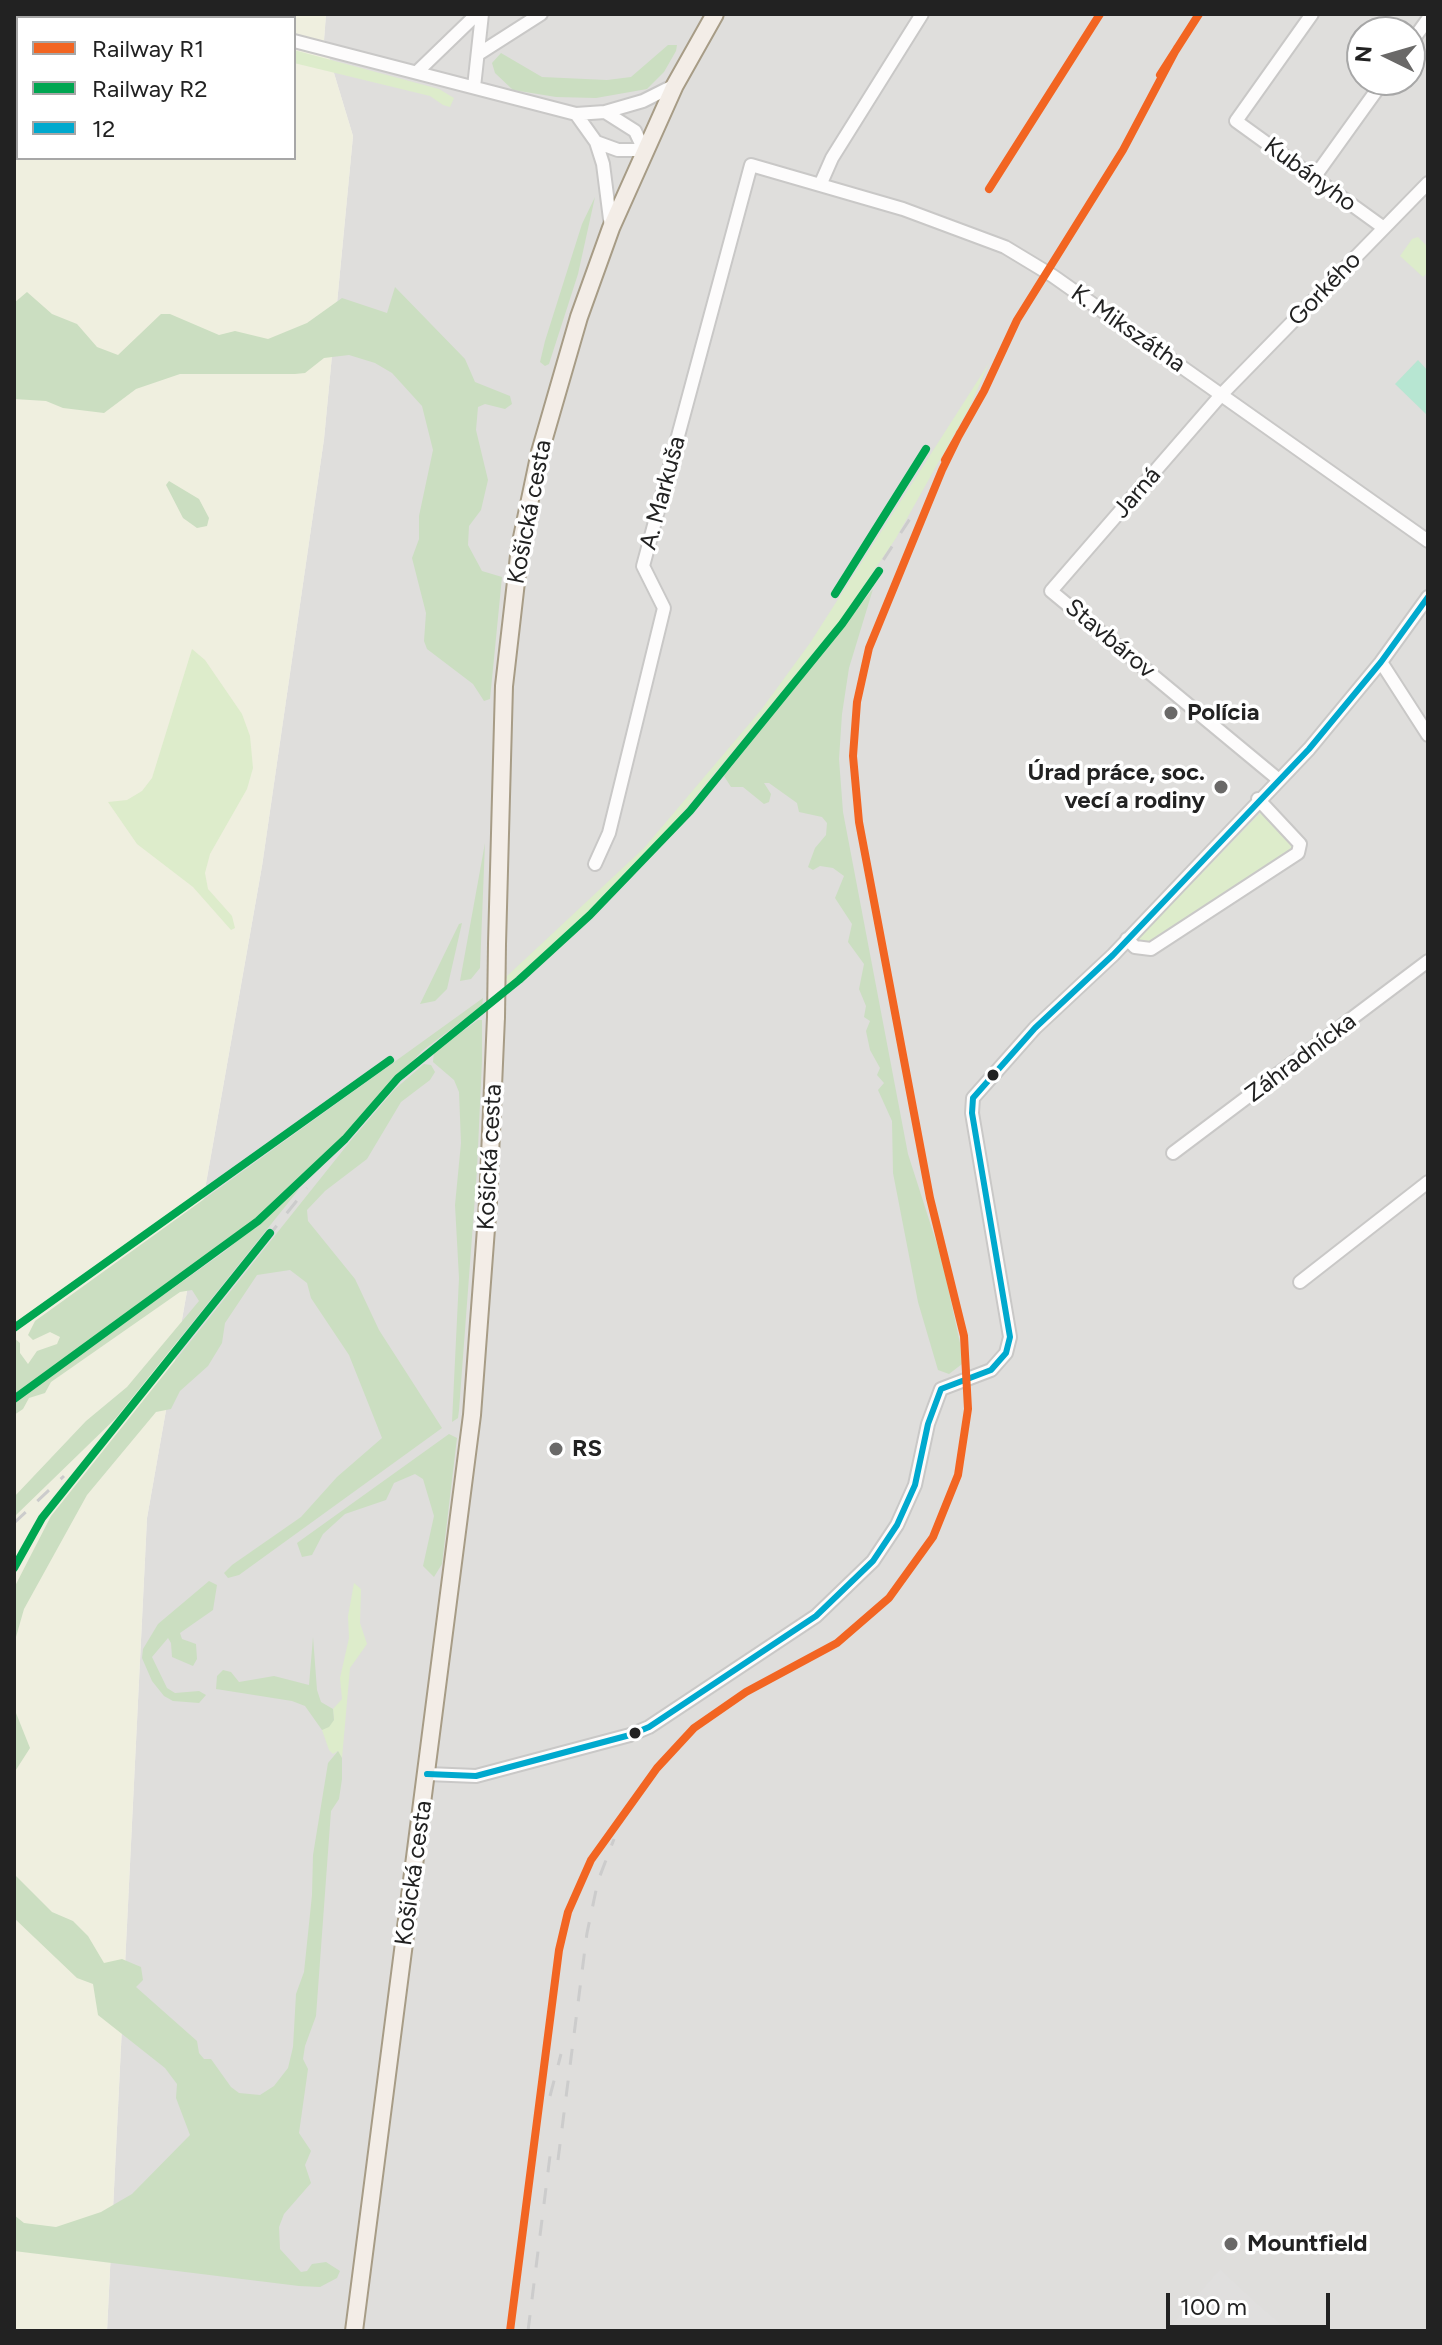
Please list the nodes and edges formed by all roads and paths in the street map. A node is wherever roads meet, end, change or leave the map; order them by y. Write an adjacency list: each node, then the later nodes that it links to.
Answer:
1 (479, 14): 7 (street); 8 (street)
2 (541, 14): 7 (street)
3 (715, 14): 9 (main road, Košická cesta)
4 (922, 14): 18 (street)
5 (1312, 14): 17 (street, Kubányho)
6 (296, 42): 8 (street)
7 (480, 53): 10 (street)
8 (417, 72): 10 (street)
9 (675, 85): 12 (street); 15 (main road, Košická cesta)
10 (474, 87): 13 (street)
11 (1373, 96): 17 (street)
12 (605, 112): 13 (street); 15 (street)
13 (576, 114): 14 (street)
14 (596, 142): 15 (street); 20 (street)
15 (644, 150): 20 (main road, Košická cesta)
16 (751, 165): 18 (street, K. Mikszátha); 30 (street, A. Markuša)
17 (1313, 179): 21 (street, Kubányho)
18 (821, 183): 22 (street, K. Mikszátha)
19 (1428, 183): 21 (street, Gorkého)
20 (611, 228): 36 (main road, Košická cesta, bridge)
21 (1384, 228): 22 (street, Gorkého)
22 (1221, 395): 23 (street, K. Mikszátha); 24 (street, Jarná)
23 (1428, 541)
24 (1051, 591): 28 (street, Stavbárov)
25 (1428, 597): 26 (street)
26 (1381, 662): 27 (street); 28 (street)
27 (1428, 735)
28 (1279, 780): 29 (street)
29 (1258, 799): 31 (street); 31 (street)
30 (595, 864)
31 (1127, 939): 36 (street)
32 (1428, 961): 33 (street, Záhradnícka)
33 (1173, 1153)
34 (1428, 1182): 35 (street)
35 (1300, 1282)
36 (427, 1774): 37 (main road, Košická cesta)
37 (354, 2331)

